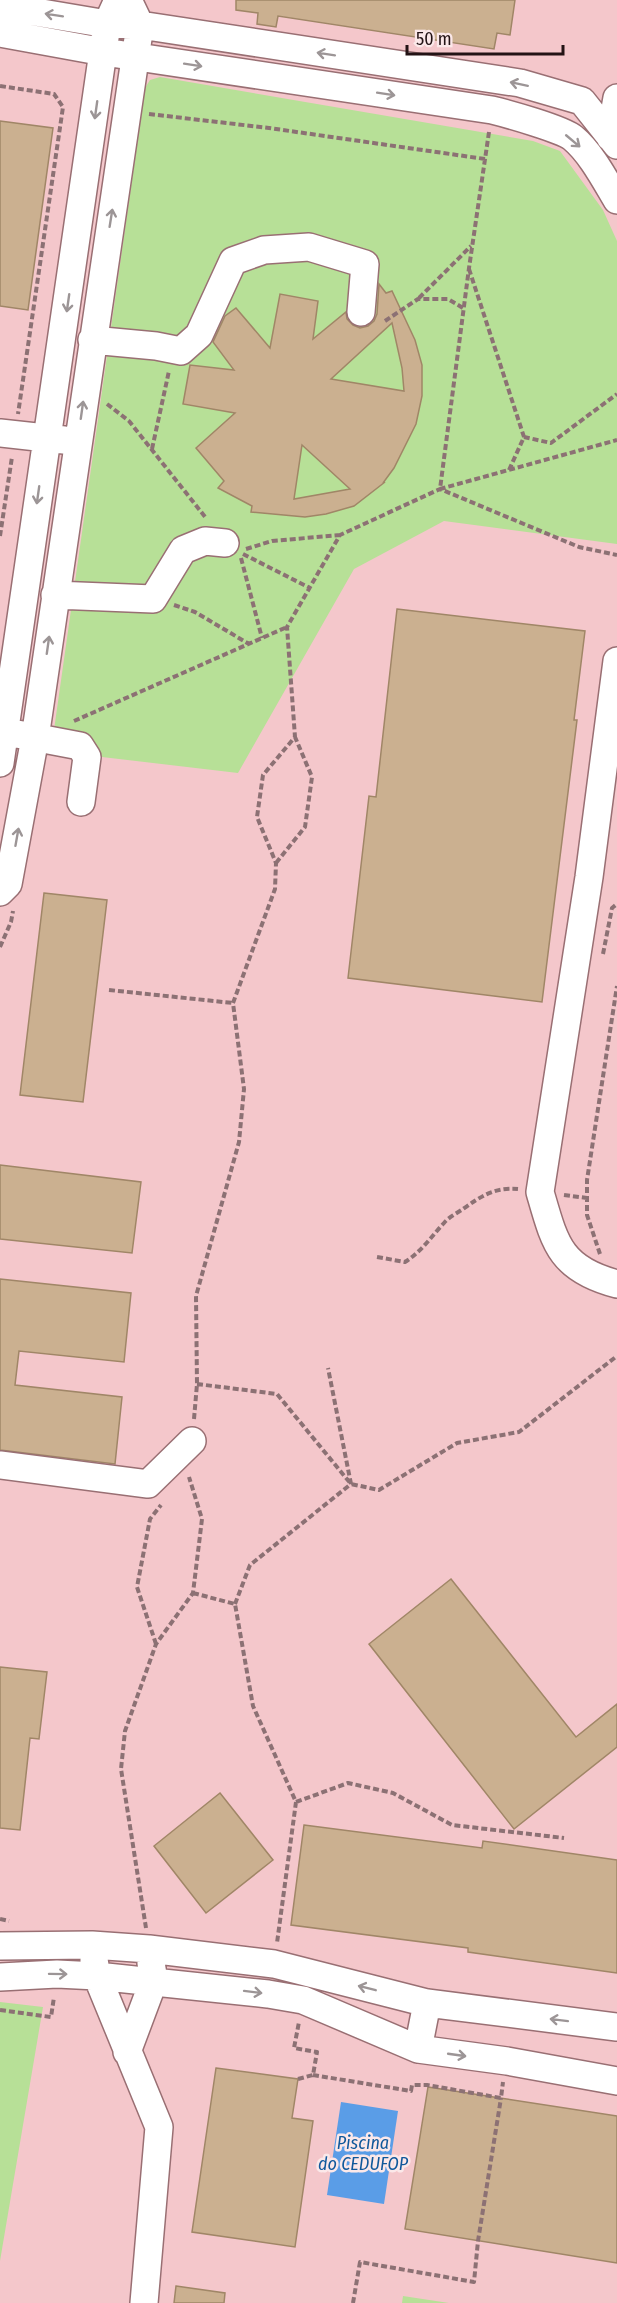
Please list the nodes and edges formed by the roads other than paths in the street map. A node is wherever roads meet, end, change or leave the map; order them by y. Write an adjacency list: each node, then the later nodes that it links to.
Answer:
1 (128, 0): 4 (lane)
2 (0, 6): 3 (lane, one-way to 2)
3 (113, 12): 4 (lane); 6 (lane)
4 (140, 25): 7 (lane); 9 (lane, one-way to 4)
5 (0, 33): 6 (lane)
6 (104, 52): 7 (lane); 12 (lane, one-way to 12)
7 (135, 56): 10 (lane, one-way to 10); 13 (lane, one-way to 7)
8 (617, 98): 9 (lane)
9 (614, 141)
10 (617, 200)
11 (373, 316): 13 (lane)
12 (62, 344): 13 (lane); 15 (lane)
13 (92, 345): 16 (lane, one-way to 13)
14 (0, 433): 15 (lane)
15 (47, 438): 16 (lane); 20 (lane, one-way to 20)
16 (77, 442): 18 (lane)
17 (232, 547): 18 (lane)
18 (55, 595): 21 (lane, one-way to 18)
19 (617, 661): 25 (lane)
20 (4, 731): 21 (lane); 22 (lane)
21 (35, 738): 23 (lane); 24 (lane, one-way to 21)
22 (0, 763)
23 (81, 802)
24 (6, 901)
25 (617, 1284)
26 (192, 1441): 27 (lane)
27 (0, 1465)
28 (92, 1945): 29 (lane); 30 (lane); 31 (lane)
29 (0, 1946)
30 (149, 1949): 33 (lane); 34 (lane, one-way to 30)
31 (97, 1976): 32 (lane, one-way to 31); 33 (lane); 37 (lane)
32 (0, 1977)
33 (154, 1980): 36 (lane, one-way to 36); 37 (lane)
34 (428, 2003): 35 (lane, one-way to 34); 36 (lane)
35 (617, 2027)
36 (418, 2049): 38 (lane, one-way to 38)
37 (127, 2052): 39 (lane)
38 (617, 2081)
39 (144, 2303)

